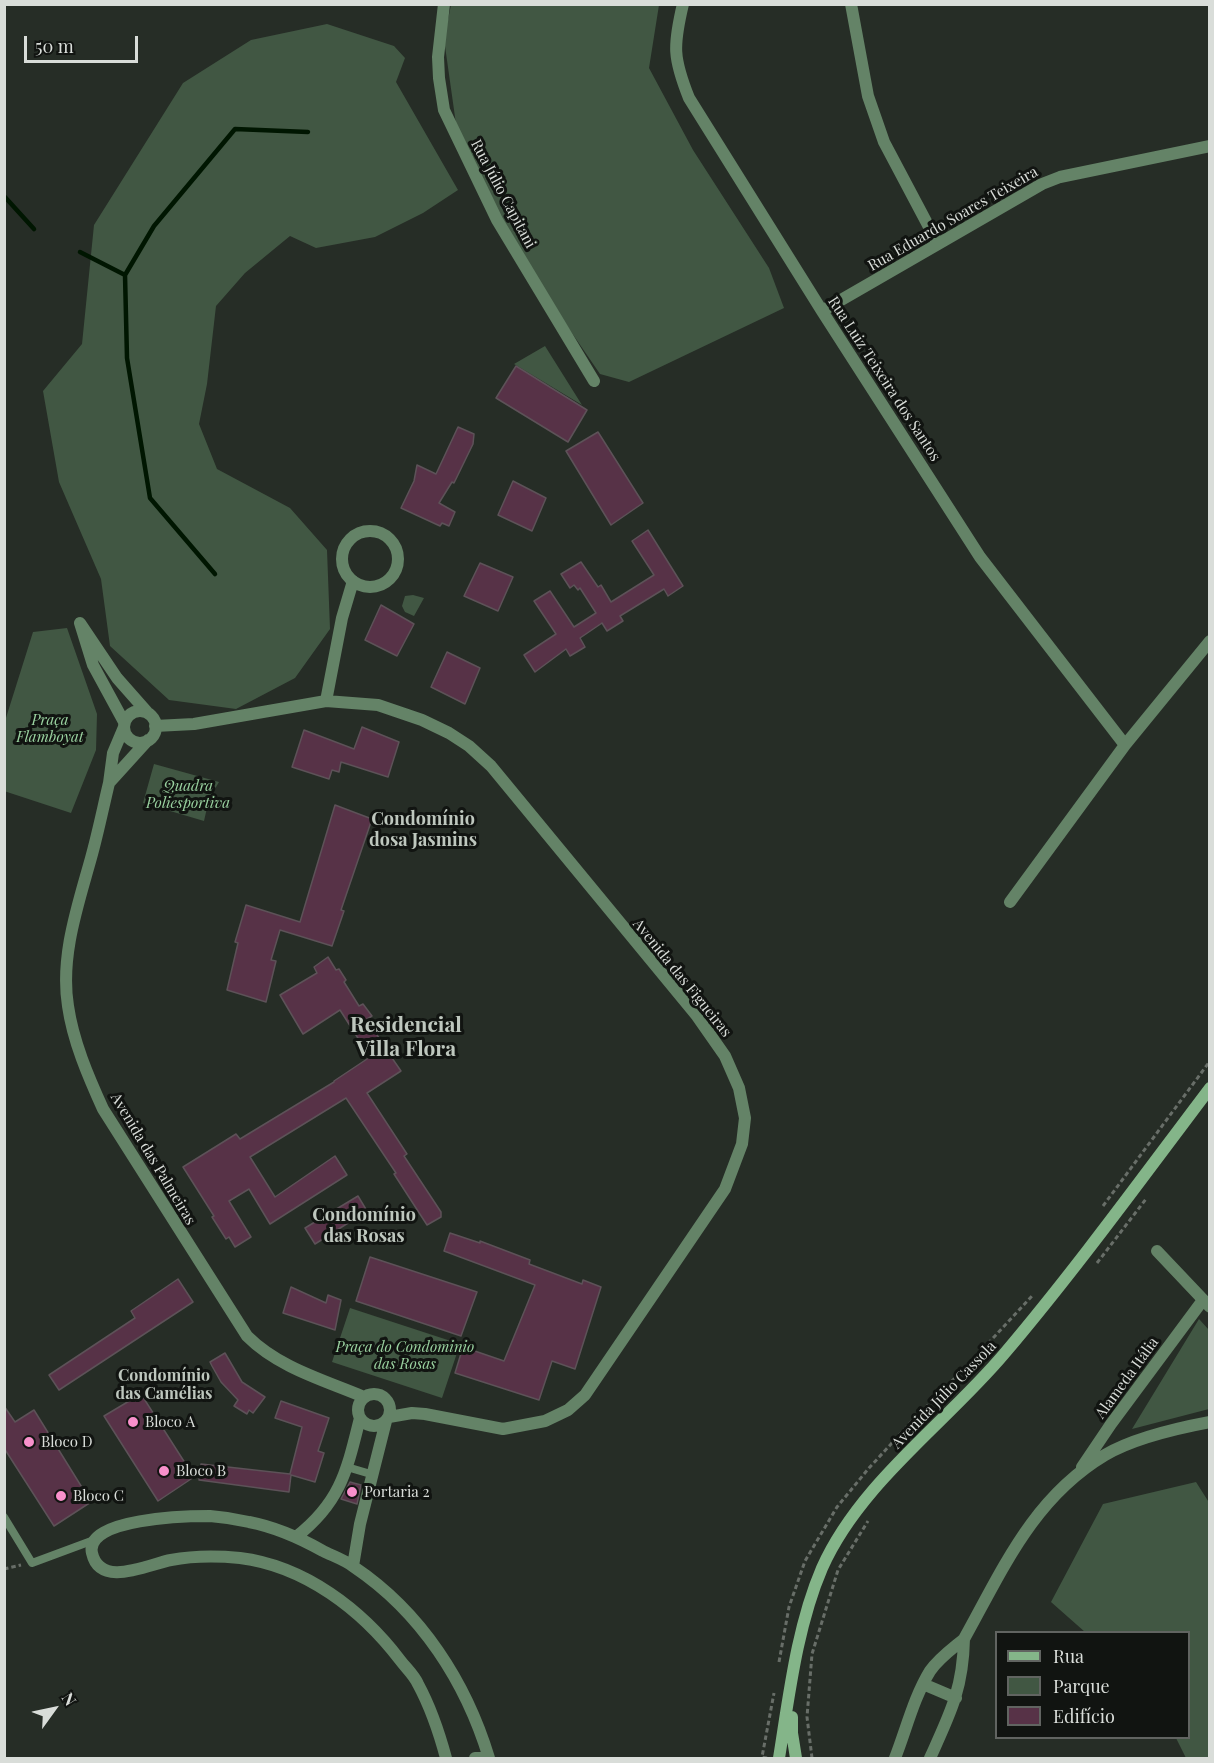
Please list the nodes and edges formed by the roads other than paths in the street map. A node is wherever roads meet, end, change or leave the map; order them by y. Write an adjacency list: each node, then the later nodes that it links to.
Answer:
1 (444, 4): 7 (street, Rua Júlio Capitani)
2 (683, 4): 6 (street, Rua Luiz Teixeira dos Santos)
3 (851, 4): 5 (street)
4 (1209, 146): 5 (street, Rua Eduardo Soares Teixeira)
5 (938, 244): 6 (street, Rua Eduardo Soares Teixeira)
6 (822, 311): 15 (street, Rua Luiz Teixeira dos Santos)
7 (594, 381)
8 (352, 581): 8 (street); 10 (street)
9 (1209, 642): 15 (street)
10 (326, 700): 13 (street, Avenida das Figueiras); 23 (street, Avenida das Figueiras)
11 (147, 712): 12 (street); 12 (street); 13 (street)
12 (124, 724): 14 (street); 16 (street, Avenida das Palmeiras)
13 (156, 726): 14 (street)
14 (148, 740): 16 (street, Avenida das Palmeiras)
15 (1125, 745): 17 (street)
16 (109, 783): 21 (street, Avenida das Palmeiras)
17 (1010, 902)
18 (1209, 1088): 33 (main road, Avenida Júlio Cassola)
19 (1157, 1251): 20 (street)
20 (1206, 1304): 26 (street, Alameda Itália)
21 (364, 1397): 22 (street); 23 (street)
22 (360, 1418): 23 (street); 25 (street)
23 (388, 1419): 27 (street)
24 (1209, 1422): 26 (street, Alameda Itália)
25 (347, 1467): 27 (lane); 29 (street)
26 (1077, 1474): 32 (street, Alameda Itália)
27 (374, 1475): 31 (street)
28 (4, 1517): 30 (lane)
29 (296, 1537): 30 (street); 31 (street)
30 (94, 1540): 36 (street)
31 (353, 1566): 38 (street)
32 (964, 1639): 34 (street, Alameda Itália); 35 (street, Alameda Itália)
33 (793, 1677): 39 (main road, Avenida Júlio Cassola); 40 (main road)
34 (923, 1684): 35 (street); 41 (street, Alameda Itália)
35 (956, 1698): 42 (street, Alameda Itália)
36 (446, 1758)
37 (476, 1758): 38 (street)
38 (489, 1758)
39 (779, 1758)
40 (796, 1758)
41 (895, 1758)
42 (930, 1758)

